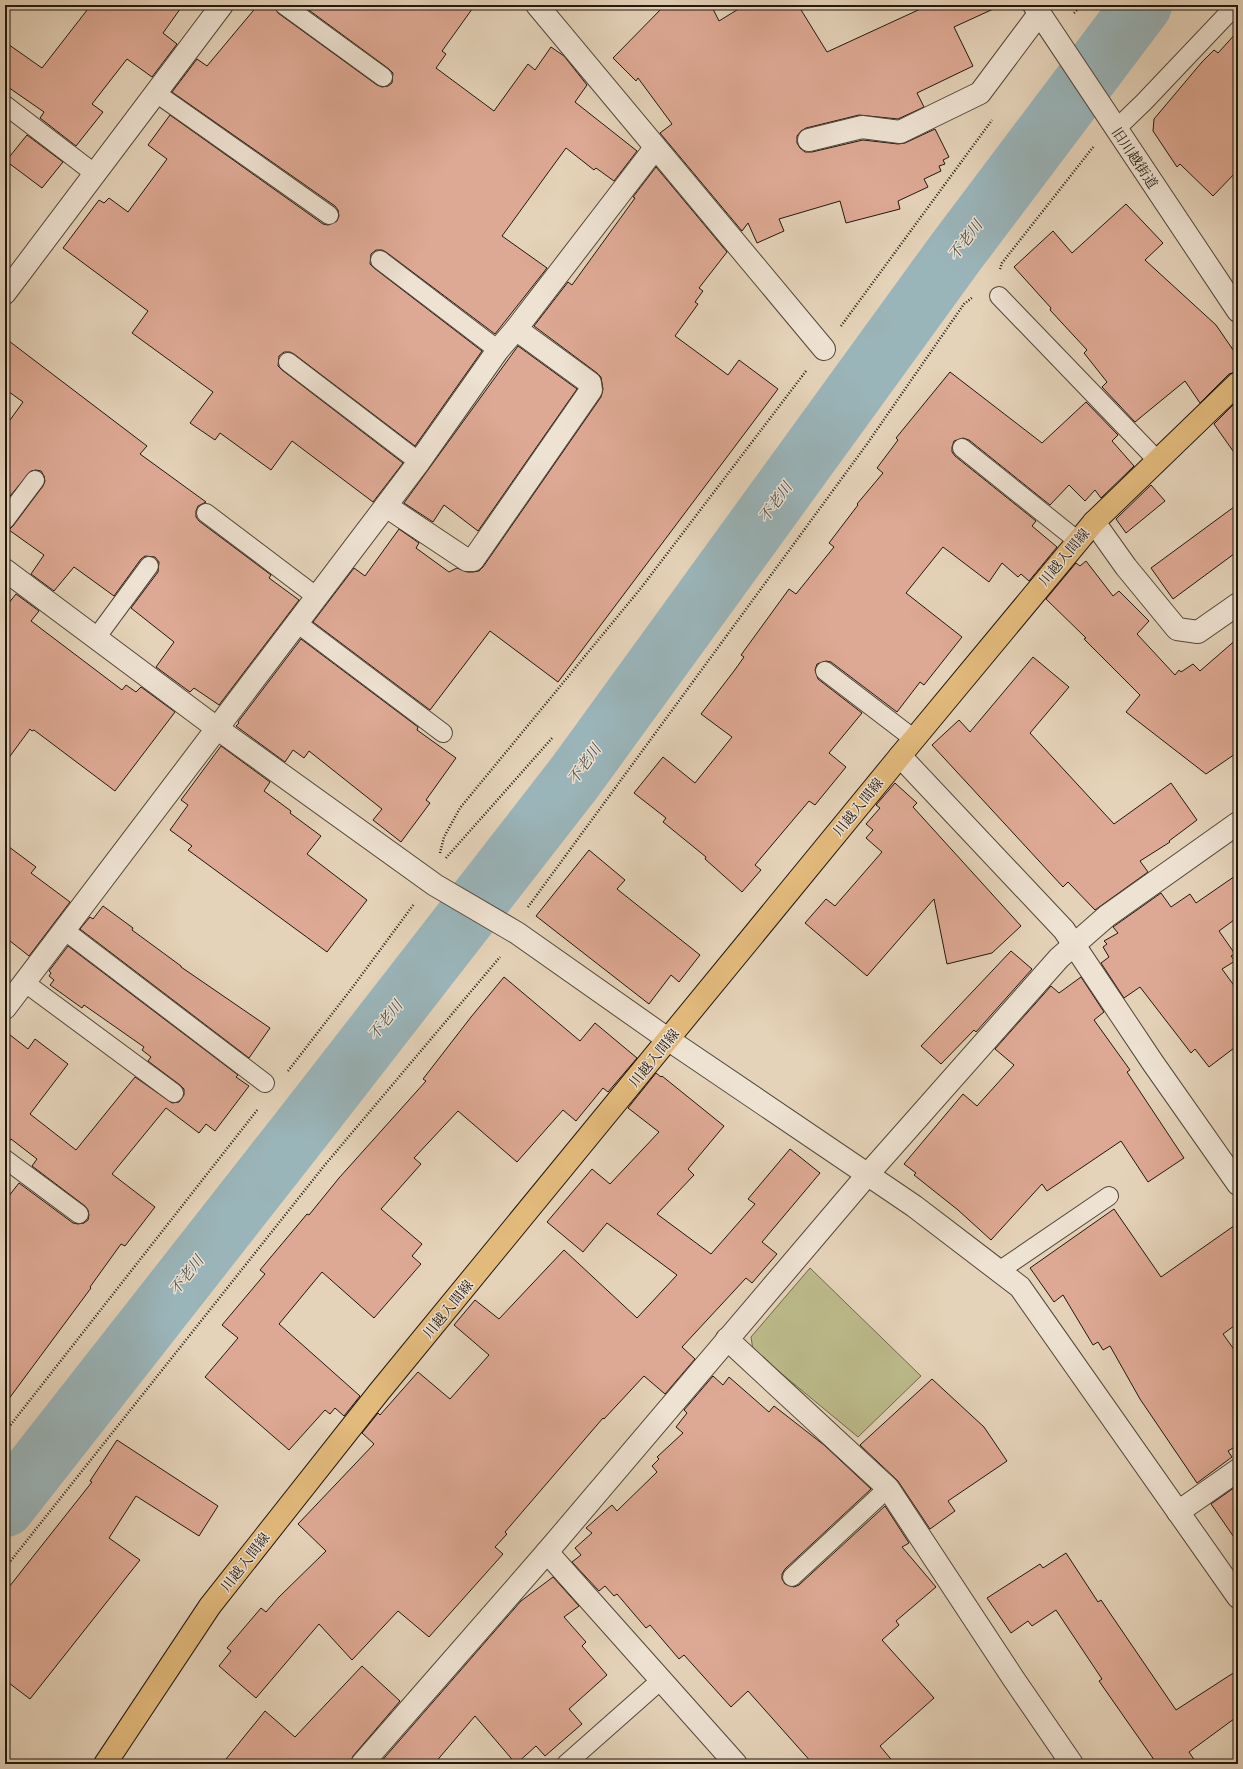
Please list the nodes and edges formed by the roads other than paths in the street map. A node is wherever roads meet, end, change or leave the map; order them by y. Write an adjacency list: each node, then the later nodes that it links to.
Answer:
1 (284, 5): 6 (lane)
2 (537, 5): 11 (street)
3 (1236, 5): 9 (lane)
4 (220, 6): 7 (street)
5 (1037, 9): 9 (street, 旧川越街道); 10 (street)
6 (383, 77)
7 (156, 93): 12 (street); 13 (lane)
8 (5, 105): 12 (lane)
9 (1113, 124): 17 (street, 旧川越街道)
10 (809, 140)
11 (655, 148): 18 (street); 19 (street)
12 (94, 173): 16 (street)
13 (329, 215)
14 (380, 260): 20 (lane)
15 (998, 290): 24 (lane)
16 (5, 293)
17 (1238, 311)
18 (516, 329): 20 (street); 27 (street)
19 (824, 349)
20 (498, 350): 25 (street)
21 (288, 362): 25 (lane)
22 (1238, 383): 24 (main road, 川越入間線)
23 (962, 448): 31 (lane)
24 (1157, 460): 30 (main road, 川越入間線)
25 (419, 462): 27 (street)
26 (35, 480): 29 (lane)
27 (386, 506): 34 (street)
28 (206, 513): 34 (lane)
29 (5, 520)
30 (1094, 522): 31 (main road, 川越入間線); 35 (street)
31 (1078, 541): 41 (main road, 川越入間線)
32 (149, 566): 37 (lane)
33 (5, 570): 37 (street)
34 (317, 597): 36 (street)
35 (1238, 604)
36 (298, 623): 39 (street); 40 (lane)
37 (96, 638): 39 (street)
38 (825, 671): 41 (lane)
39 (218, 729): 44 (street); 48 (street)
40 (443, 733)
41 (914, 739): 42 (main road, 川越入間線)
42 (900, 756): 45 (street); 48 (main road, 川越入間線)
43 (1238, 823): 45 (street)
44 (64, 930): 46 (street); 49 (lane)
45 (1074, 943): 52 (street); 53 (street)
46 (24, 982): 47 (street); 50 (lane)
47 (5, 1008)
48 (669, 1040): 52 (street); 65 (main road, 川越入間線)
49 (264, 1083)
50 (174, 1093)
51 (5, 1159): 55 (lane)
52 (868, 1174): 56 (street); 57 (street)
53 (1238, 1184)
54 (1109, 1196): 56 (lane)
55 (79, 1214)
56 (999, 1271): 60 (street)
57 (728, 1339): 59 (street); 61 (street)
58 (1238, 1470): 60 (street)
59 (888, 1488): 62 (lane); 69 (street)
60 (1178, 1512): 63 (street)
61 (547, 1552): 64 (street); 66 (street)
62 (792, 1577)
63 (1238, 1597)
64 (661, 1680): 67 (lane); 68 (street)
65 (105, 1764)
66 (362, 1764)
67 (566, 1764)
68 (735, 1764)
69 (1072, 1764)

